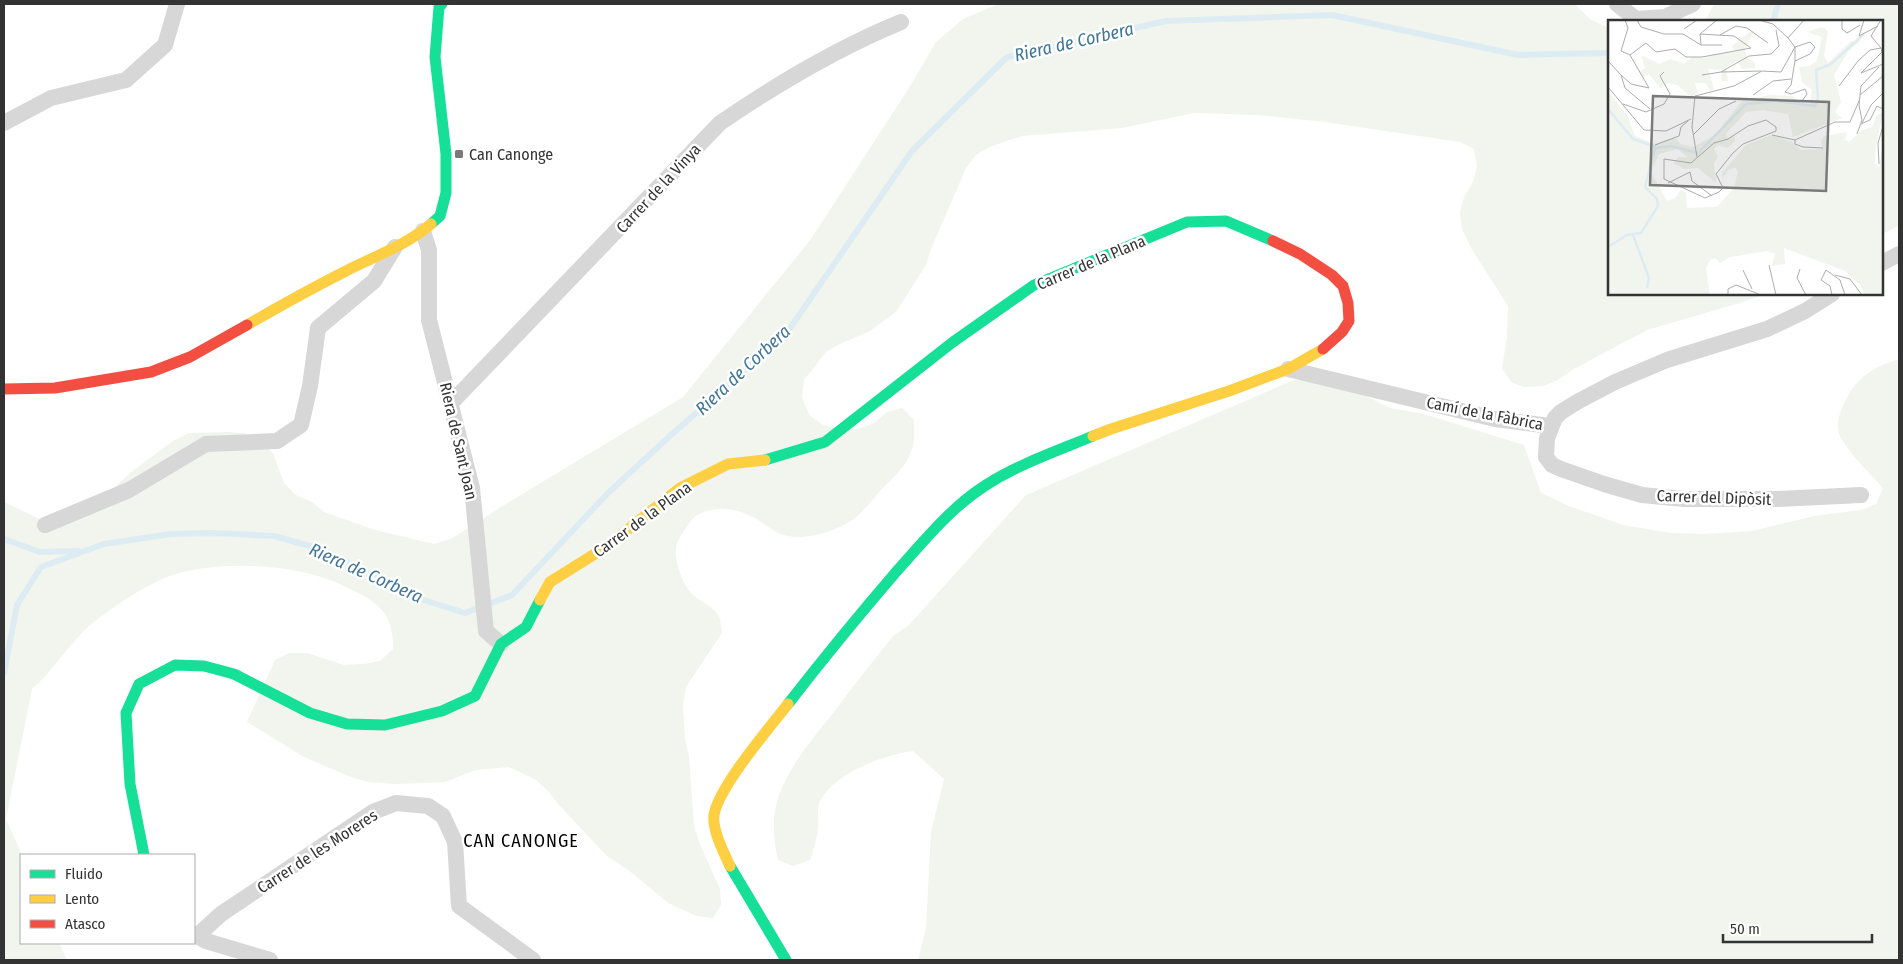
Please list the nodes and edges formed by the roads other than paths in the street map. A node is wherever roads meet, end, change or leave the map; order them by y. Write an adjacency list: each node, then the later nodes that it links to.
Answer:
1 (177, 4): 6 (street)
2 (442, 4): 7 (street)
3 (1617, 4): 4 (street)
4 (1693, 4)
5 (901, 22): 14 (street, Carrer de la Vinya)
6 (4, 123)
7 (423, 231): 8 (street); 14 (street, Riera de Sant Joan)
8 (395, 248): 13 (street); 17 (street)
9 (1899, 254): 10 (street)
10 (1883, 262)
11 (1830, 295): 15 (street, Camí de la Fàbrica)
12 (1288, 369): 15 (street, Camí de la Fàbrica); 18 (street, Carrer de la Plana); 23 (street, Carrer de la Plana)
13 (4, 388)
14 (451, 403): 18 (street, Riera de Sant Joan)
15 (1550, 426): 16 (street, Carrer del Dipòsit)
16 (1862, 495)
17 (45, 525)
18 (502, 644): 19 (street, Carrer de la Plana)
19 (144, 854)
20 (195, 935): 21 (street); 22 (street, Carrer de les Moreres)
21 (270, 960)
22 (533, 960)
23 (786, 960)

